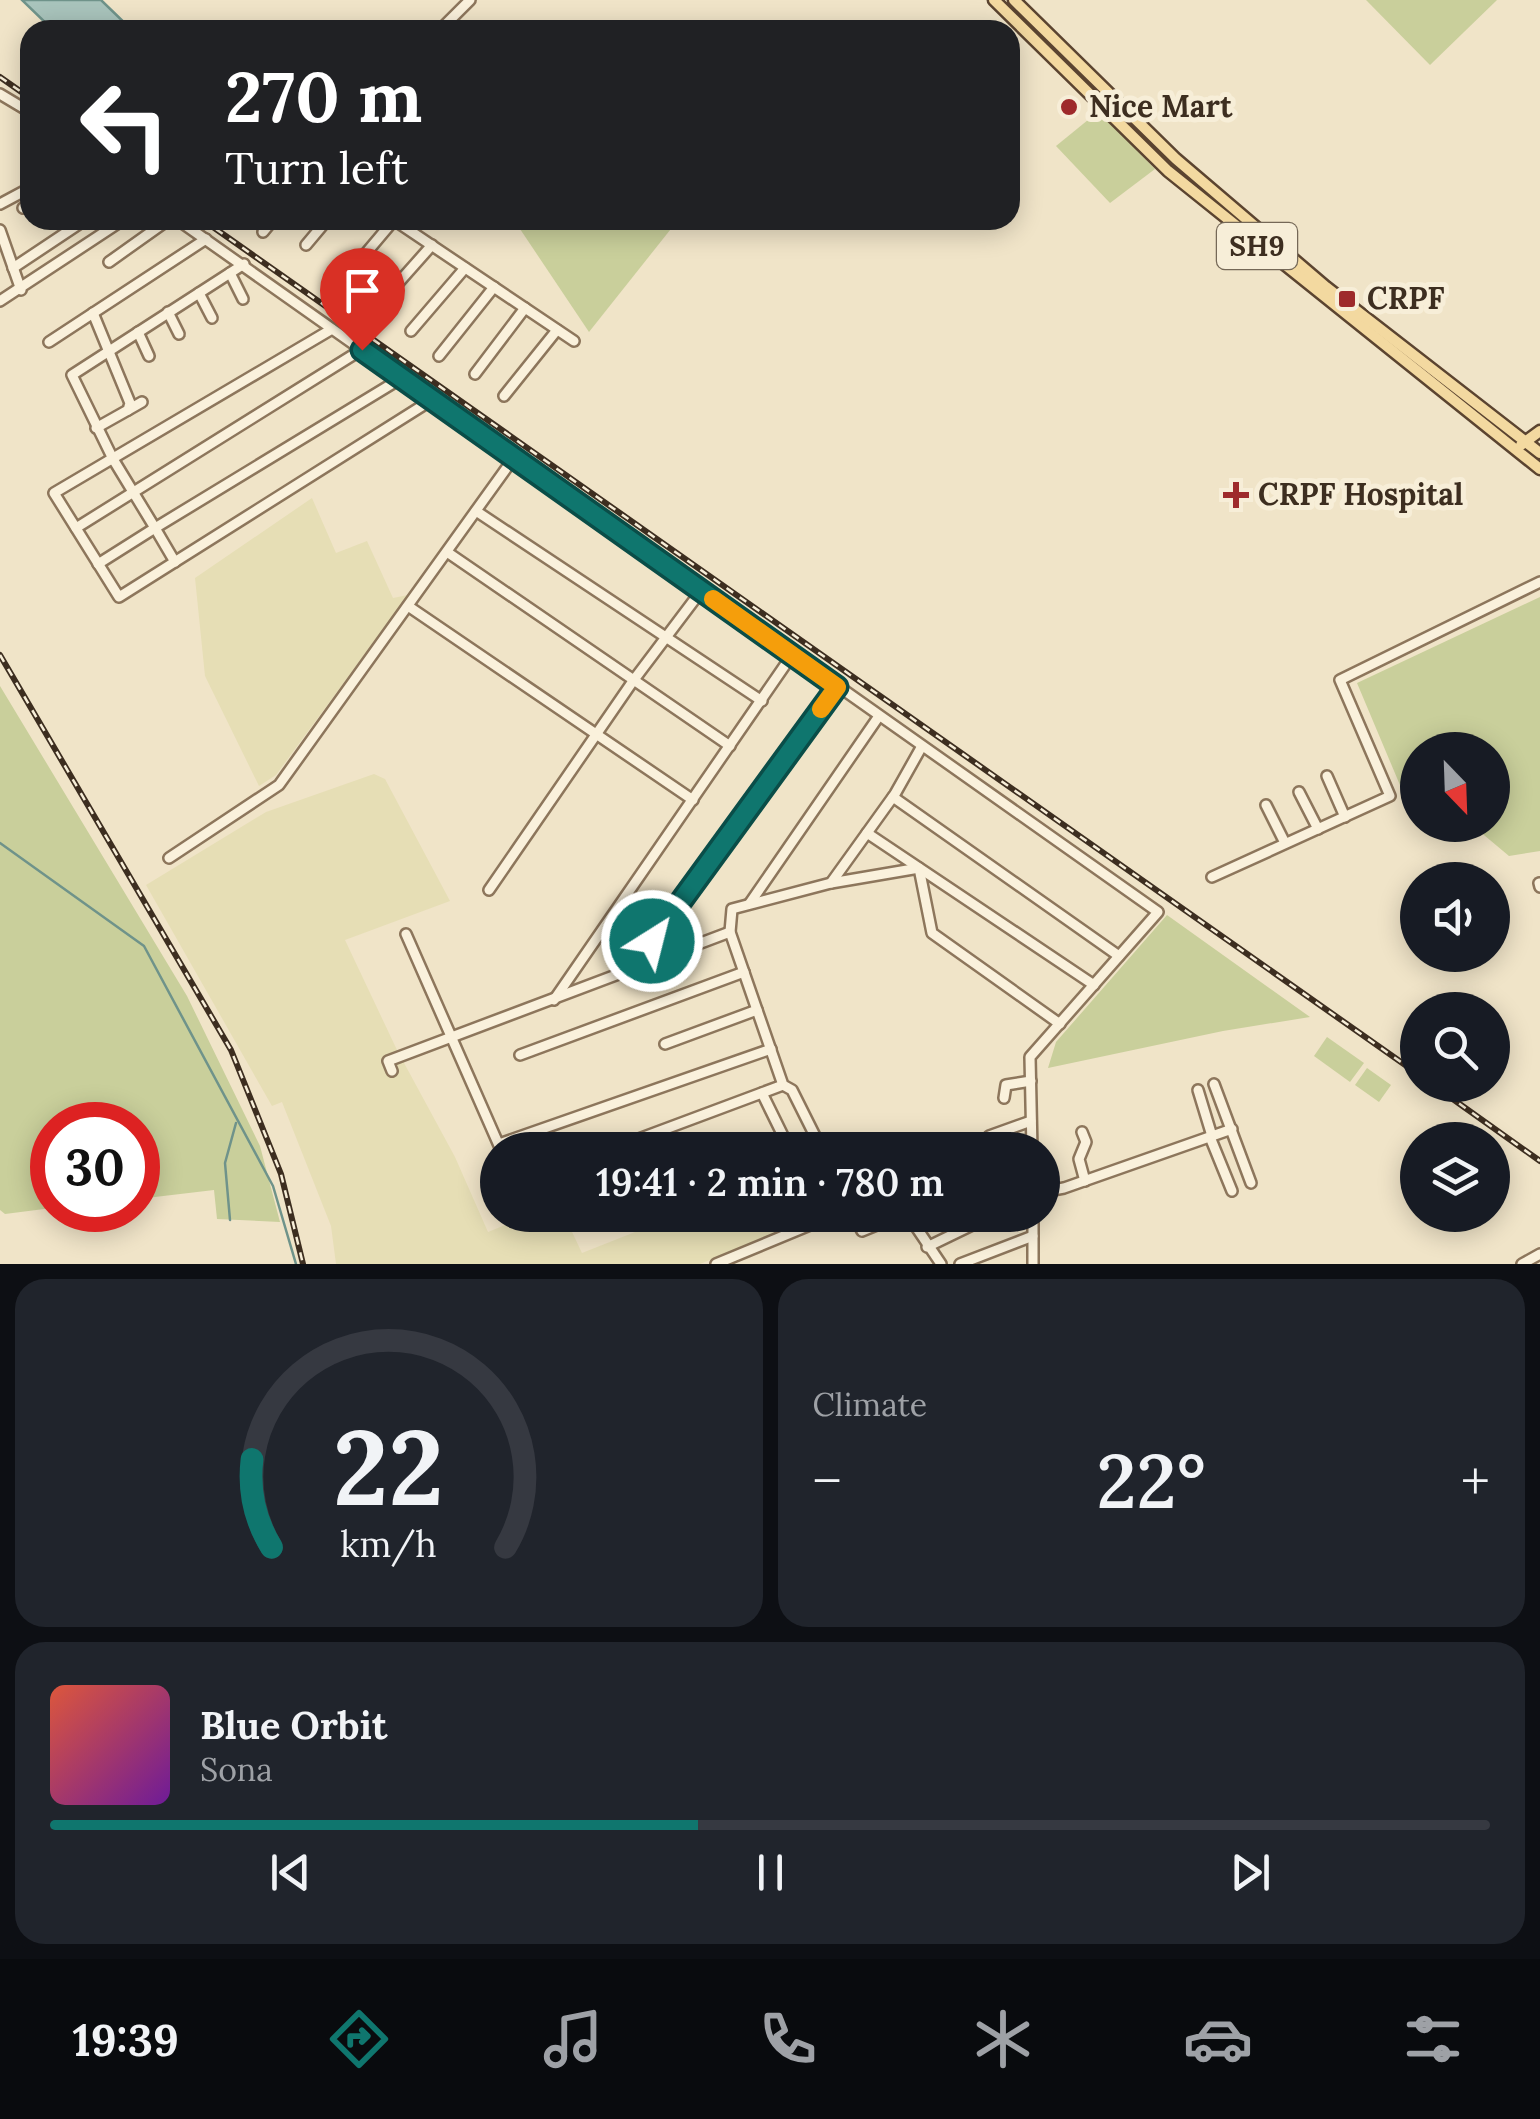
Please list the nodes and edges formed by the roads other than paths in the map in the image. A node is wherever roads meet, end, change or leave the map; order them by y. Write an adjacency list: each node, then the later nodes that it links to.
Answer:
1 (470, 0): 4 (street)
2 (994, 0): 5 (main road, SH9)
3 (1014, 0): 53 (main road, SH9)
4 (450, 20)
5 (1014, 20)
6 (1020, 26): 53 (main road, SH9)
7 (0, 230): 20 (street)
8 (70, 230): 20 (street)
9 (108, 230): 25 (street)
10 (154, 230): 18 (street)
11 (193, 230): 15 (street)
12 (319, 230): 16 (street)
13 (386, 230): 23 (street)
14 (409, 230): 17 (street)
15 (206, 239): 19 (street); 32 (street)
16 (306, 245)
17 (432, 245): 21 (street); 29 (street)
18 (110, 262)
19 (244, 264): 22 (street); 34 (street)
20 (13, 268): 25 (street)
21 (465, 268): 24 (street); 36 (street)
22 (230, 273): 26 (street); 27 (street)
23 (340, 284)
24 (494, 287): 30 (street); 44 (street)
25 (20, 290): 28 (street)
26 (199, 293): 31 (street); 33 (street)
27 (243, 298)
28 (0, 301)
29 (376, 308)
30 (524, 308): 35 (street); 45 (street)
31 (168, 312): 37 (street); 38 (street)
32 (93, 313): 40 (street); 41 (street)
33 (212, 318)
34 (332, 329): 42 (street); 55 (street)
35 (557, 330): 39 (street); 47 (street)
36 (412, 331)
37 (138, 332): 41 (street); 43 (street)
38 (179, 334)
39 (574, 341)
40 (49, 342)
41 (110, 350): 50 (street); 51 (street)
42 (362, 350): 46 (street); 58 (street)
43 (149, 356)
44 (439, 356)
45 (475, 374)
46 (400, 379): 48 (street); 61 (street)
47 (504, 396)
48 (430, 401): 56 (street); 63 (street)
49 (142, 402): 50 (street)
50 (128, 410): 51 (street)
51 (96, 428): 55 (street)
52 (1540, 431): 53 (main road)
53 (1520, 446): 54 (main road, SH9); 57 (main road, SH9)
54 (1540, 453)
55 (113, 459): 58 (street); 60 (street)
56 (513, 459): 59 (street); 66 (street)
57 (1540, 469)
58 (134, 494): 60 (street); 61 (street)
59 (476, 511): 62 (street); 68 (street)
60 (76, 528): 64 (street)
61 (155, 528): 63 (street); 64 (street)
62 (447, 552): 67 (street); 70 (street)
63 (175, 562): 64 (street)
64 (98, 564)
65 (1540, 582): 82 (street)
66 (701, 591): 68 (street); 69 (street)
67 (408, 606): 74 (street); 86 (street)
68 (666, 637): 70 (street); 72 (street)
69 (792, 655): 71 (street); 72 (street)
70 (634, 681): 74 (street); 75 (street)
71 (837, 687): 73 (street); 95 (street)
72 (762, 702): 75 (street)
73 (879, 716): 76 (street); 91 (street)
74 (597, 735): 80 (street); 90 (street)
75 (730, 746): 80 (street)
76 (922, 746): 79 (street); 94 (street)
77 (1327, 776): 82 (street)
78 (1298, 792): 83 (street)
79 (893, 797): 84 (street); 94 (street)
80 (693, 800): 98 (street)
81 (1266, 804): 85 (street)
82 (1345, 817): 83 (street)
83 (1318, 829): 85 (street)
84 (867, 833): 87 (street); 89 (street)
85 (1285, 844): 88 (street)
86 (169, 858)
87 (919, 868): 89 (street); 97 (street); 100 (street)
88 (1212, 876)
89 (831, 883): 91 (street)
90 (490, 890)
91 (750, 903): 92 (street)
92 (730, 932): 95 (street); 96 (street)
93 (406, 934): 101 (street)
94 (1119, 956): 97 (street)
95 (631, 970): 98 (street)
96 (744, 972): 99 (street); 104 (street)
97 (1094, 985): 100 (street)
98 (554, 1000): 101 (street)
99 (757, 1010): 102 (street); 103 (street)
100 (1060, 1024): 106 (street)
101 (452, 1039): 105 (street); 114 (street)
102 (665, 1044)
103 (771, 1049): 108 (street); 115 (street)
104 (520, 1055)
105 (392, 1070)
106 (1031, 1081): 111 (street); 112 (street)
107 (1214, 1084): 113 (street)
108 (783, 1085): 110 (street); 118 (street)
109 (1198, 1090): 122 (street)
110 (762, 1093): 116 (street); 117 (street)
111 (1004, 1098)
112 (1031, 1122): 119 (street); 120 (street)
113 (1231, 1129): 122 (street); 124 (street)
114 (493, 1132)
115 (541, 1132)
116 (660, 1132)
117 (781, 1132)
118 (813, 1132)
119 (1001, 1132)
120 (1031, 1132)
121 (1082, 1132): 123 (street)
122 (1211, 1136): 123 (street); 126 (street)
123 (1085, 1181): 125 (street)
124 (1252, 1183)
125 (1060, 1187)
126 (1232, 1192)
127 (793, 1232): 135 (street)
128 (917, 1232): 132 (street)
129 (958, 1232): 132 (street)
130 (1033, 1232): 131 (street)
131 (1033, 1236): 136 (street); 137 (street)
132 (927, 1247): 134 (street)
133 (1540, 1254): 138 (street)
134 (936, 1263)
135 (716, 1264)
136 (960, 1264)
137 (1033, 1264)
138 (1522, 1264)

